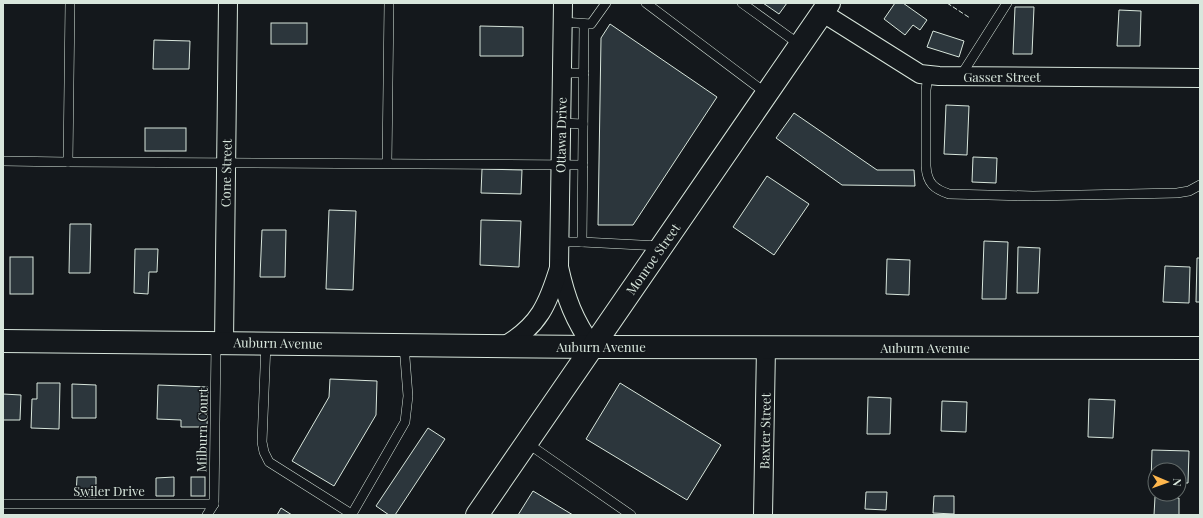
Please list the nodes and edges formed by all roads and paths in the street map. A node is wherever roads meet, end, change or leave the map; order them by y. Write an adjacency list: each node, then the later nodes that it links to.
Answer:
1 (70, 3): 22 (lane)
2 (228, 3): 23 (street, Cone Street)
3 (389, 3): 24 (lane)
4 (563, 3): 10 (street, Ottawa Drive)
5 (606, 3): 11 (lane)
6 (646, 3): 18 (lane)
7 (742, 3): 12 (lane)
8 (1007, 3): 16 (lane)
9 (826, 8): 12 (street, Monroe Street); 15 (street, Gasser Street)
10 (563, 22): 11 (lane); 13 (street, Ottawa Drive)
11 (584, 24): 14 (lane)
12 (800, 45): 18 (street, Monroe Street)
13 (562, 73): 14 (lane); 19 (street, Ottawa Drive)
14 (584, 73): 20 (lane)
15 (928, 75): 16 (street, Gasser Street); 27 (lane)
16 (960, 76): 17 (street, Gasser Street)
17 (1200, 78)
18 (767, 94): 30 (street, Monroe Street)
19 (562, 123): 20 (lane); 25 (street, Ottawa Drive)
20 (583, 124): 26 (lane)
21 (3, 161): 22 (lane)
22 (68, 162): 23 (lane)
23 (226, 163): 24 (lane); 33 (street, Cone Street)
24 (387, 163): 25 (lane)
25 (561, 164): 26 (lane); 28 (street, Ottawa Drive)
26 (583, 165): 29 (lane)
27 (1200, 184)
28 (560, 242): 29 (lane); 31 (street, Ottawa Drive)
29 (582, 242): 30 (lane)
30 (662, 246): 37 (street, Monroe Street)
31 (560, 267): 36 (street, Ottawa Drive); 37 (street, Ottawa Drive)
32 (3, 341): 33 (street, Auburn Avenue)
33 (220, 343): 34 (street, Auburn Avenue); 42 (lane, Milburn Court)
34 (266, 343): 35 (street, Auburn Avenue); 44 (lane)
35 (404, 345): 36 (street, Auburn Avenue); 44 (lane)
36 (504, 346): 37 (street, Auburn Avenue)
37 (593, 347): 38 (street, Auburn Avenue); 40 (street, Monroe Street)
38 (766, 347): 39 (street, Auburn Avenue); 47 (street, Baxter Street)
39 (1200, 348)
40 (527, 443): 45 (street, Monroe Street); 46 (lane)
41 (3, 504): 42 (lane, Swiler Drive)
42 (214, 504): 43 (lane)
43 (207, 515)
44 (353, 515)
45 (477, 515)
46 (631, 515)
47 (763, 515)

